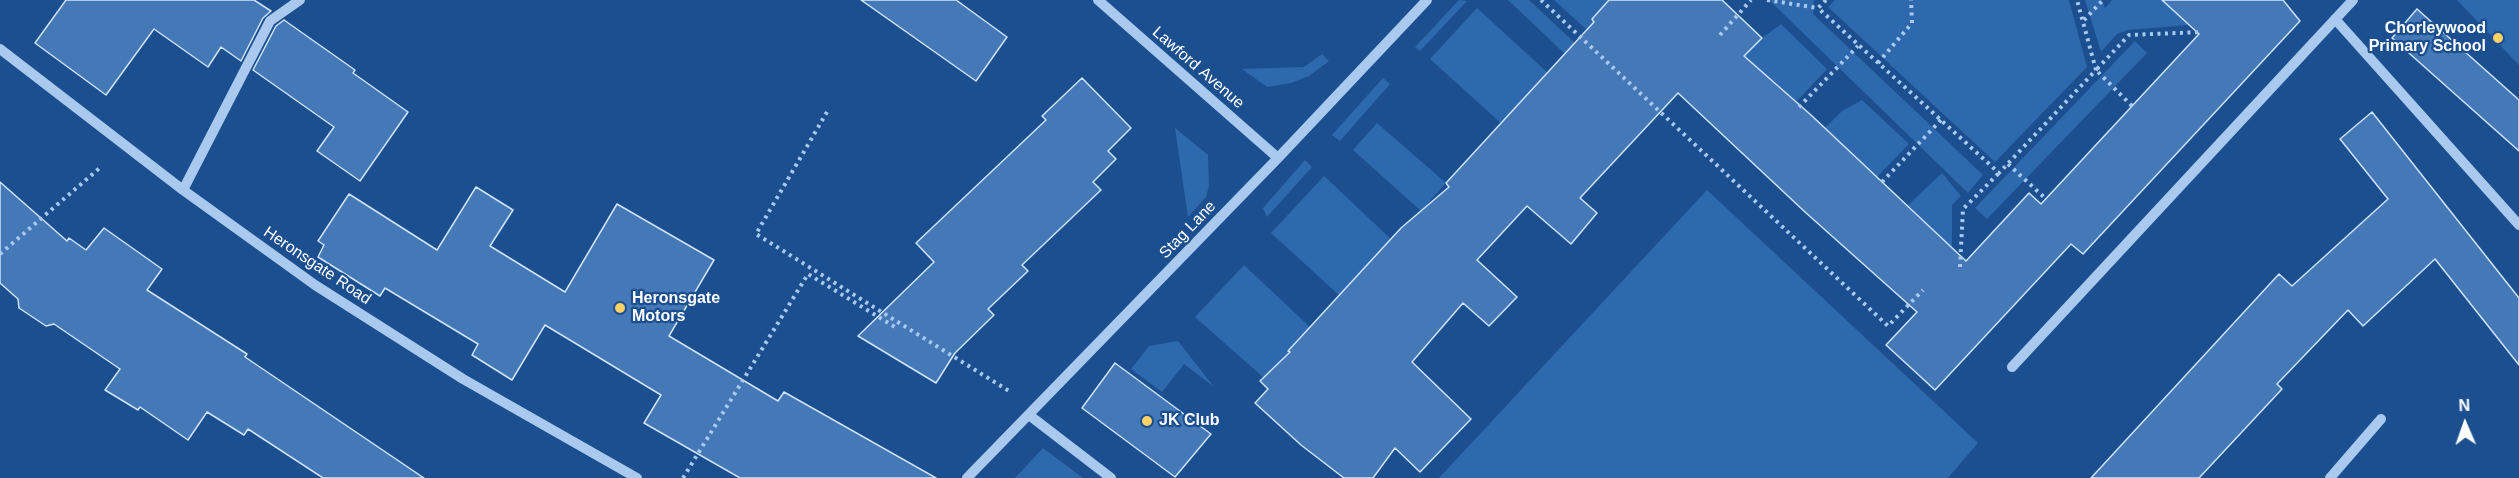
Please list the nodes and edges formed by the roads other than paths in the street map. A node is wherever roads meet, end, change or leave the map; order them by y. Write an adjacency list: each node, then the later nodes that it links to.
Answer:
1 (300, 0): 8 (street)
2 (1098, 0): 7 (street, Lawford Avenue)
3 (1427, 0): 7 (street, Stag Lane)
4 (2353, 0): 5 (street)
5 (2335, 19): 9 (street); 10 (street)
6 (0, 50): 8 (street, Heronsgate Road)
7 (1278, 158): 11 (street, Stag Lane)
8 (183, 190): 13 (street, Heronsgate Road)
9 (2519, 225)
10 (2012, 367)
11 (1032, 411): 14 (street, Stag Lane); 15 (street)
12 (2381, 419): 16 (street)
13 (637, 478)
14 (967, 478)
15 (1111, 478)
16 (2330, 478)

